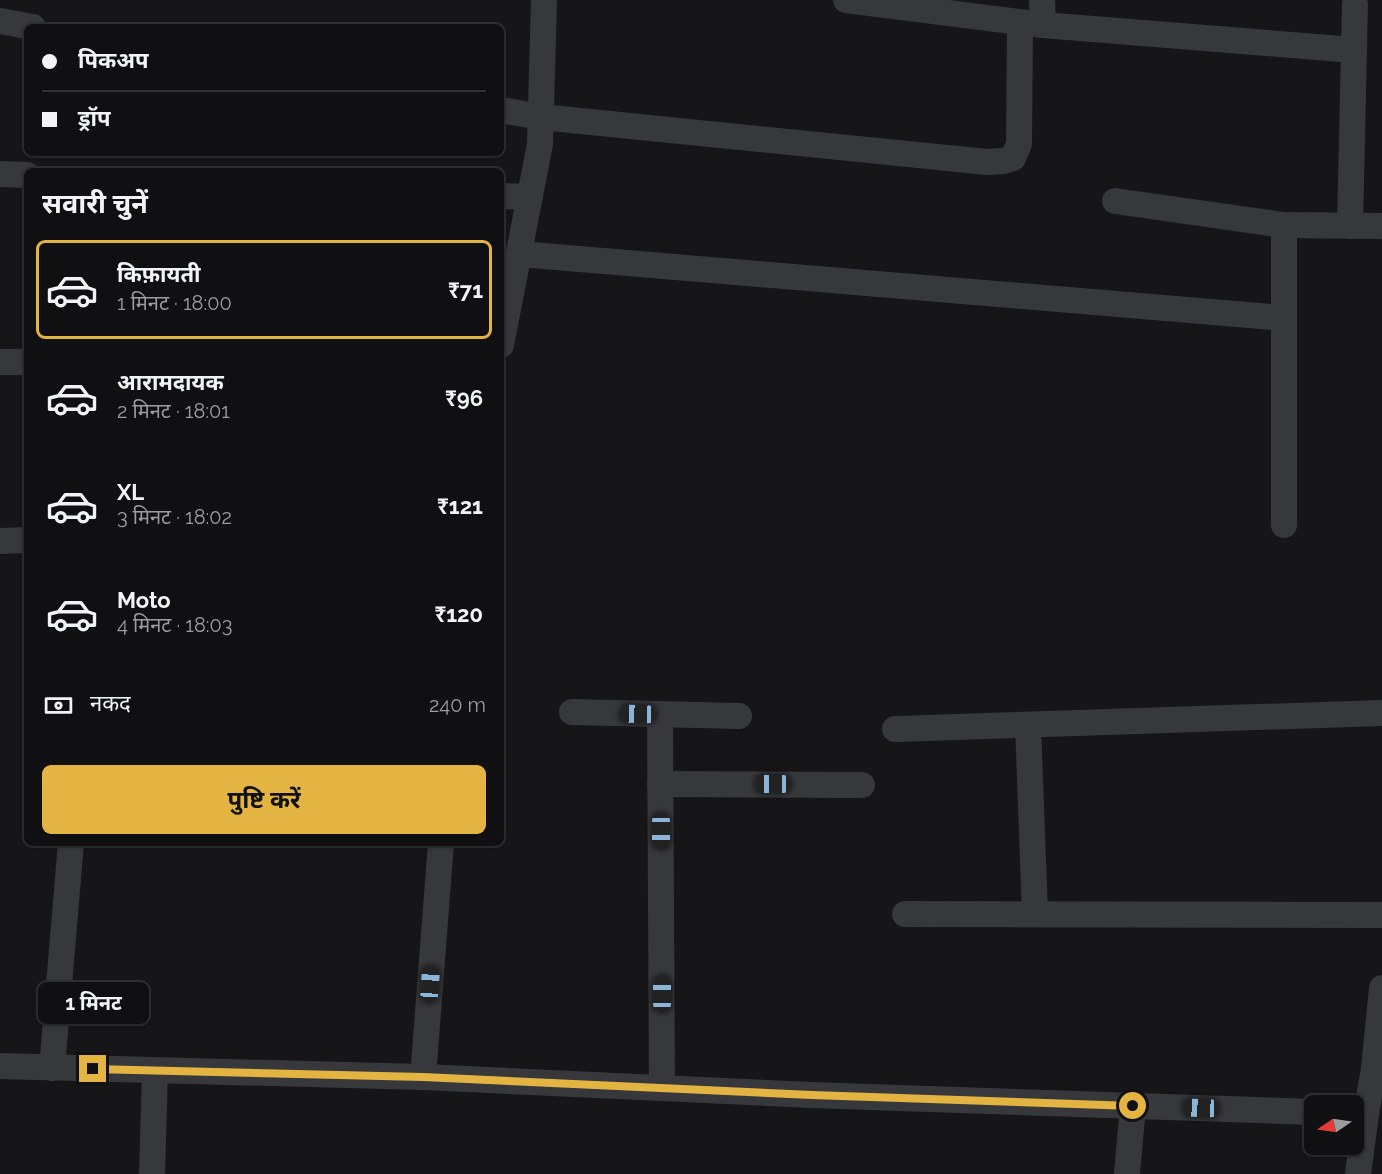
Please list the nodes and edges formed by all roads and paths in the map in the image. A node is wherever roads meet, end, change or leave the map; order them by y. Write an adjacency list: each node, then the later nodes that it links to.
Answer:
1 (544, 0): 10 (street)
2 (846, 0): 6 (street)
3 (1042, 0): 6 (street)
4 (1355, 4): 8 (street)
5 (0, 21): 7 (street)
6 (1032, 24): 8 (street); 10 (street)
7 (24, 25)
8 (1354, 50): 17 (street)
9 (504, 111): 10 (street)
10 (541, 117): 14 (street)
11 (0, 174): 12 (street)
12 (24, 175)
13 (504, 196): 14 (street)
14 (530, 197): 19 (street)
15 (1115, 201): 16 (street)
16 (1284, 225): 17 (street); 20 (street)
17 (1350, 226): 18 (street)
18 (1382, 226)
19 (520, 254): 20 (street); 21 (street)
20 (1284, 318): 24 (street)
21 (504, 331)
22 (0, 362): 23 (street)
23 (24, 362)
24 (1284, 525)
25 (24, 540): 26 (street)
26 (0, 541)
27 (572, 712): 29 (street)
28 (1382, 713): 31 (street)
29 (660, 714): 30 (street); 33 (street)
30 (739, 716)
31 (1028, 725): 32 (street); 38 (street)
32 (895, 729)
33 (660, 784): 34 (street); 46 (street)
34 (862, 785)
35 (71, 846): 42 (street)
36 (441, 846): 45 (street)
37 (905, 914): 38 (street)
38 (1035, 914): 39 (street)
39 (1382, 915)
40 (1382, 988): 43 (street)
41 (0, 1066): 42 (street)
42 (52, 1068): 44 (street)
43 (1378, 1069): 47 (street)
44 (155, 1071): 45 (street); 51 (street)
45 (423, 1077): 46 (street)
46 (662, 1088): 48 (street)
47 (1364, 1101)
48 (1133, 1106): 49 (street); 52 (street)
49 (1304, 1112)
50 (1358, 1155): 53 (street)
51 (153, 1174)
52 (1127, 1174)
53 (1358, 1174)

